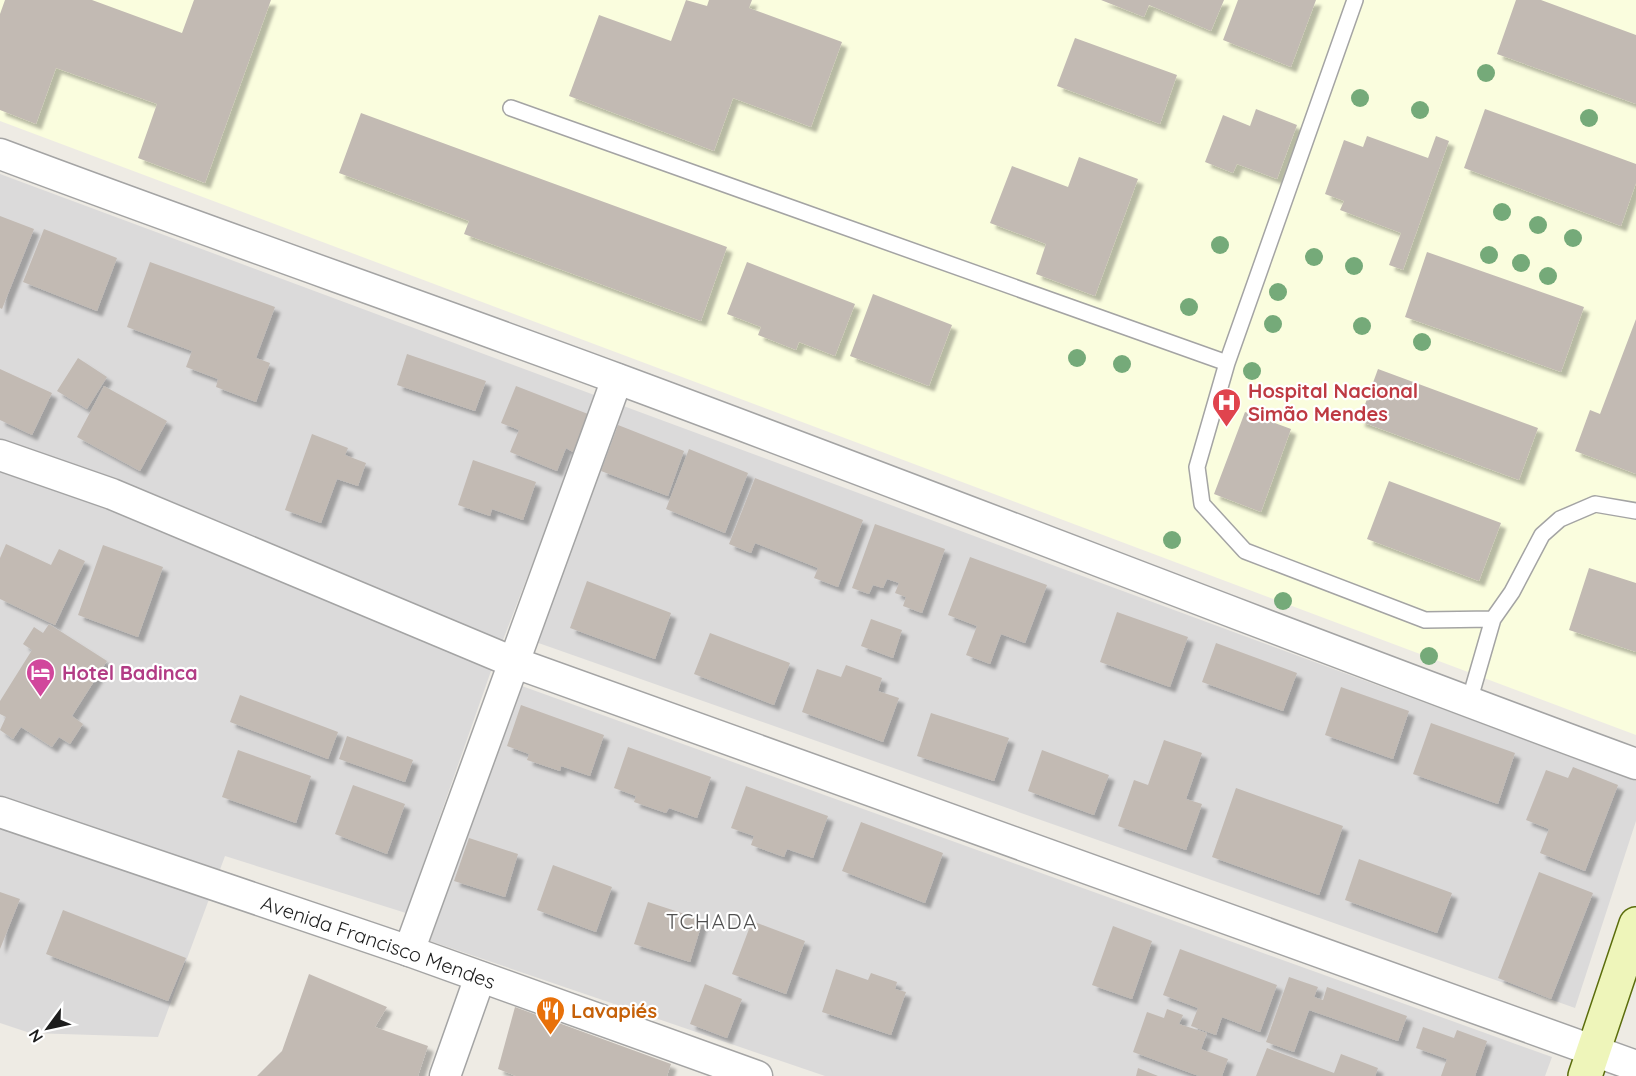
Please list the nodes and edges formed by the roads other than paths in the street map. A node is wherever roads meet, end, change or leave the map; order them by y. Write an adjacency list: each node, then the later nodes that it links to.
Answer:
1 (1355, 0): 4 (lane)
2 (511, 108): 4 (lane)
3 (0, 154): 5 (street)
4 (1227, 363): 8 (lane)
5 (617, 379): 9 (street); 10 (street)
6 (0, 455): 9 (street)
7 (1636, 511): 8 (lane)
8 (1493, 619): 10 (lane)
9 (513, 662): 14 (street); 16 (street)
10 (1469, 702): 11 (street)
11 (1636, 764)
12 (0, 812): 14 (street, Avenida Francisco Mendes)
13 (1636, 924): 16 (street)
14 (409, 951): 15 (street, Avenida Francisco Mendes)
15 (480, 977): 18 (street); 19 (street, Avenida Francisco Mendes)
16 (1589, 1063): 17 (street)
17 (1636, 1066)
18 (444, 1076)
19 (757, 1076)

